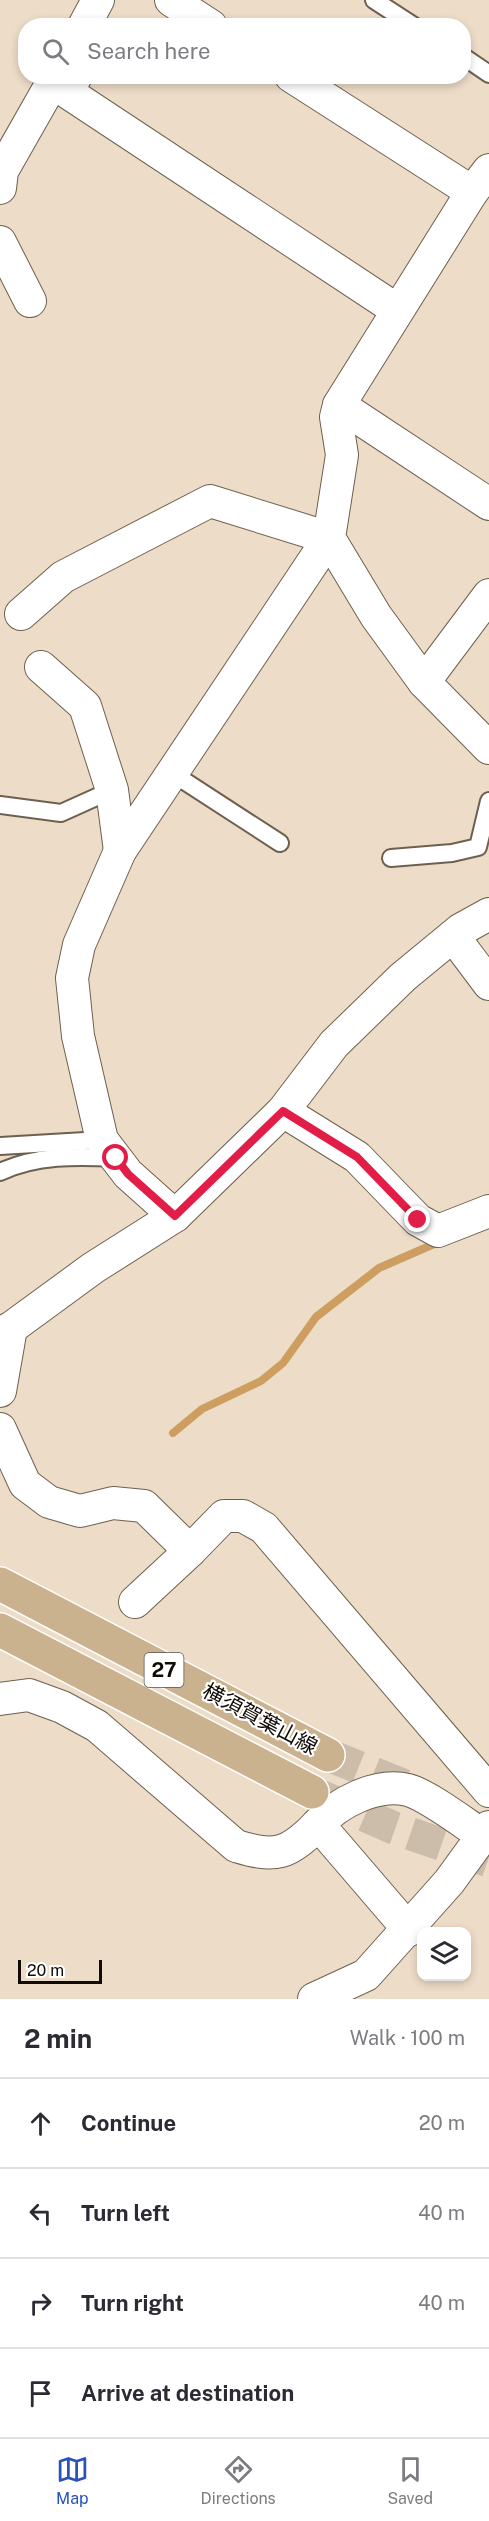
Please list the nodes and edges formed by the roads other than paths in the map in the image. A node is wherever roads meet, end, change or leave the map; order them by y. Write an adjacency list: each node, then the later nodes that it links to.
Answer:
1 (98, 0): 4 (street)
2 (171, 0): 5 (street)
3 (374, 0): 6 (lane)
4 (88, 18)
5 (199, 18)
6 (402, 18)
7 (471, 62): 8 (lane)
8 (489, 74)
9 (51, 84): 13 (street)
10 (72, 84): 16 (street)
11 (305, 84): 12 (street)
12 (480, 181): 16 (street)
13 (0, 188)
14 (0, 242): 15 (street)
15 (30, 301)
16 (397, 310): 17 (street)
17 (339, 405): 18 (street); 19 (street)
18 (489, 504)
19 (329, 538): 21 (street); 23 (street); 25 (street)
20 (489, 595): 23 (street)
21 (21, 614)
22 (41, 667): 26 (street)
23 (424, 682): 24 (street)
24 (489, 748)
25 (172, 773): 29 (lane); 30 (street)
26 (112, 790): 28 (lane); 30 (street)
27 (489, 801): 31 (lane)
28 (0, 806)
29 (280, 843)
30 (120, 851): 37 (street)
31 (391, 858)
32 (489, 914): 33 (street)
33 (453, 936): 34 (street); 35 (street)
34 (489, 984)
35 (283, 1111): 39 (street); 40 (street)
36 (0, 1146): 37 (lane)
37 (109, 1149): 38 (lane); 40 (street)
38 (0, 1172)
39 (489, 1211)
40 (175, 1216): 41 (street)
41 (6, 1331): 42 (street)
42 (0, 1391)
43 (0, 1429): 44 (street)
44 (190, 1551): 46 (street); 50 (street)
45 (0, 1584): 49 (main road, 横須賀葉山線 / 27)
46 (135, 1602)
47 (0, 1630): 51 (main road, 横須賀葉山線 / 27)
48 (0, 1699): 51 (street)
49 (328, 1755)
50 (489, 1791)
51 (315, 1808): 52 (street); 53 (street)
52 (486, 1831): 53 (street)
53 (409, 1930): 54 (street)
54 (314, 1999)

